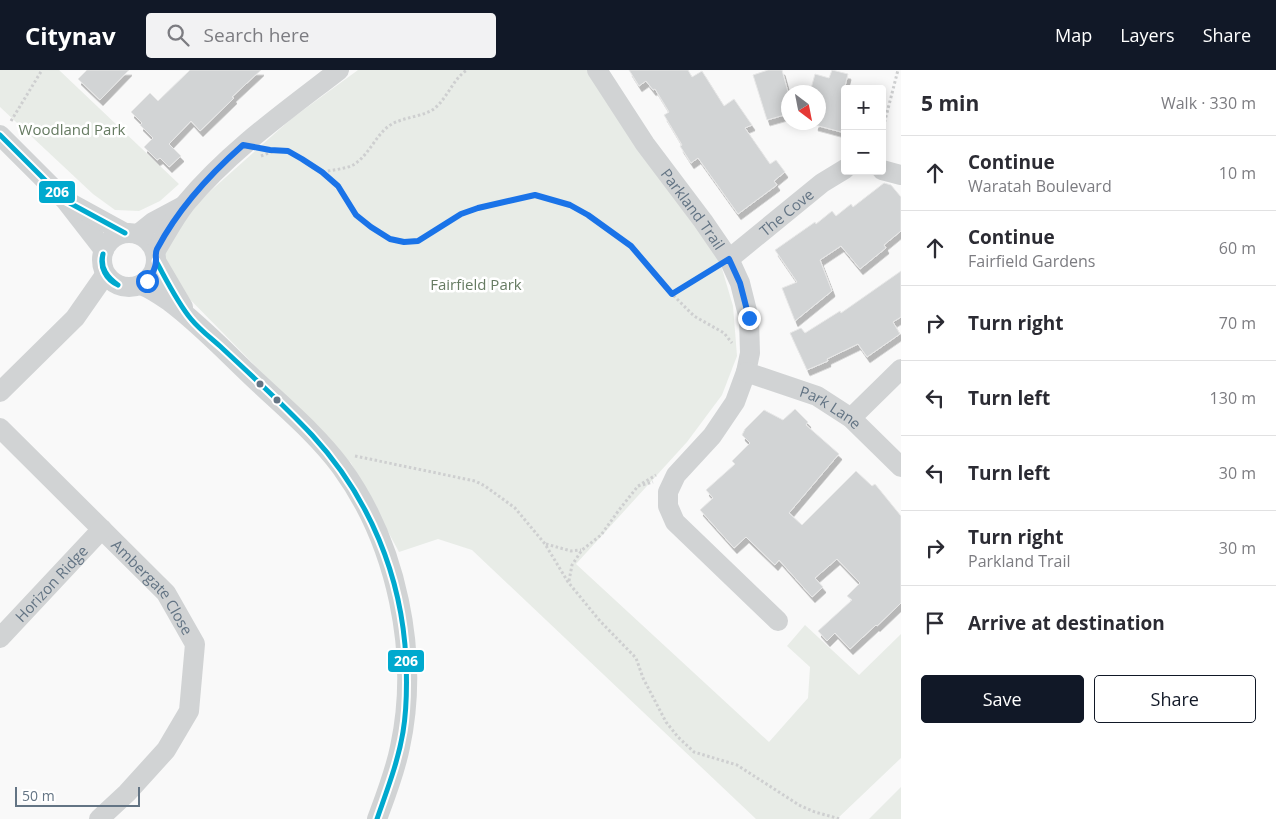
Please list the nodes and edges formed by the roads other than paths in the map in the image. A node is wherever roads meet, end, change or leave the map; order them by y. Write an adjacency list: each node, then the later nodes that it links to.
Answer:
1 (339, 70): 8 (street)
2 (597, 70): 12 (street, Parkland Trail)
3 (5, 130): 7 (street)
4 (841, 171): 12 (street, The Cove)
5 (886, 171): 6 (street)
6 (901, 176)
7 (66, 201): 9 (street); 10 (street)
8 (185, 205): 9 (street); 11 (street)
9 (132, 234): 10 (street); 11 (street)
10 (104, 250): 13 (street)
11 (156, 257): 14 (street); 15 (street)
12 (729, 259): 18 (street, Parkland Trail)
13 (105, 275): 14 (street); 16 (street)
14 (131, 286): 15 (street); 16 (street)
15 (188, 315): 27 (street)
16 (74, 318): 19 (street)
17 (901, 369): 20 (street)
18 (746, 372): 20 (street, Park Lane); 24 (street, Parkland Trail)
19 (0, 392)
20 (851, 418): 22 (street, Park Lane)
21 (0, 428): 23 (street, Ambergate Close)
22 (901, 467)
23 (102, 530): 25 (street, Horizon Ridge); 26 (street, Ambergate Close)
24 (778, 621)
25 (0, 638)
26 (99, 819)
27 (377, 819)

